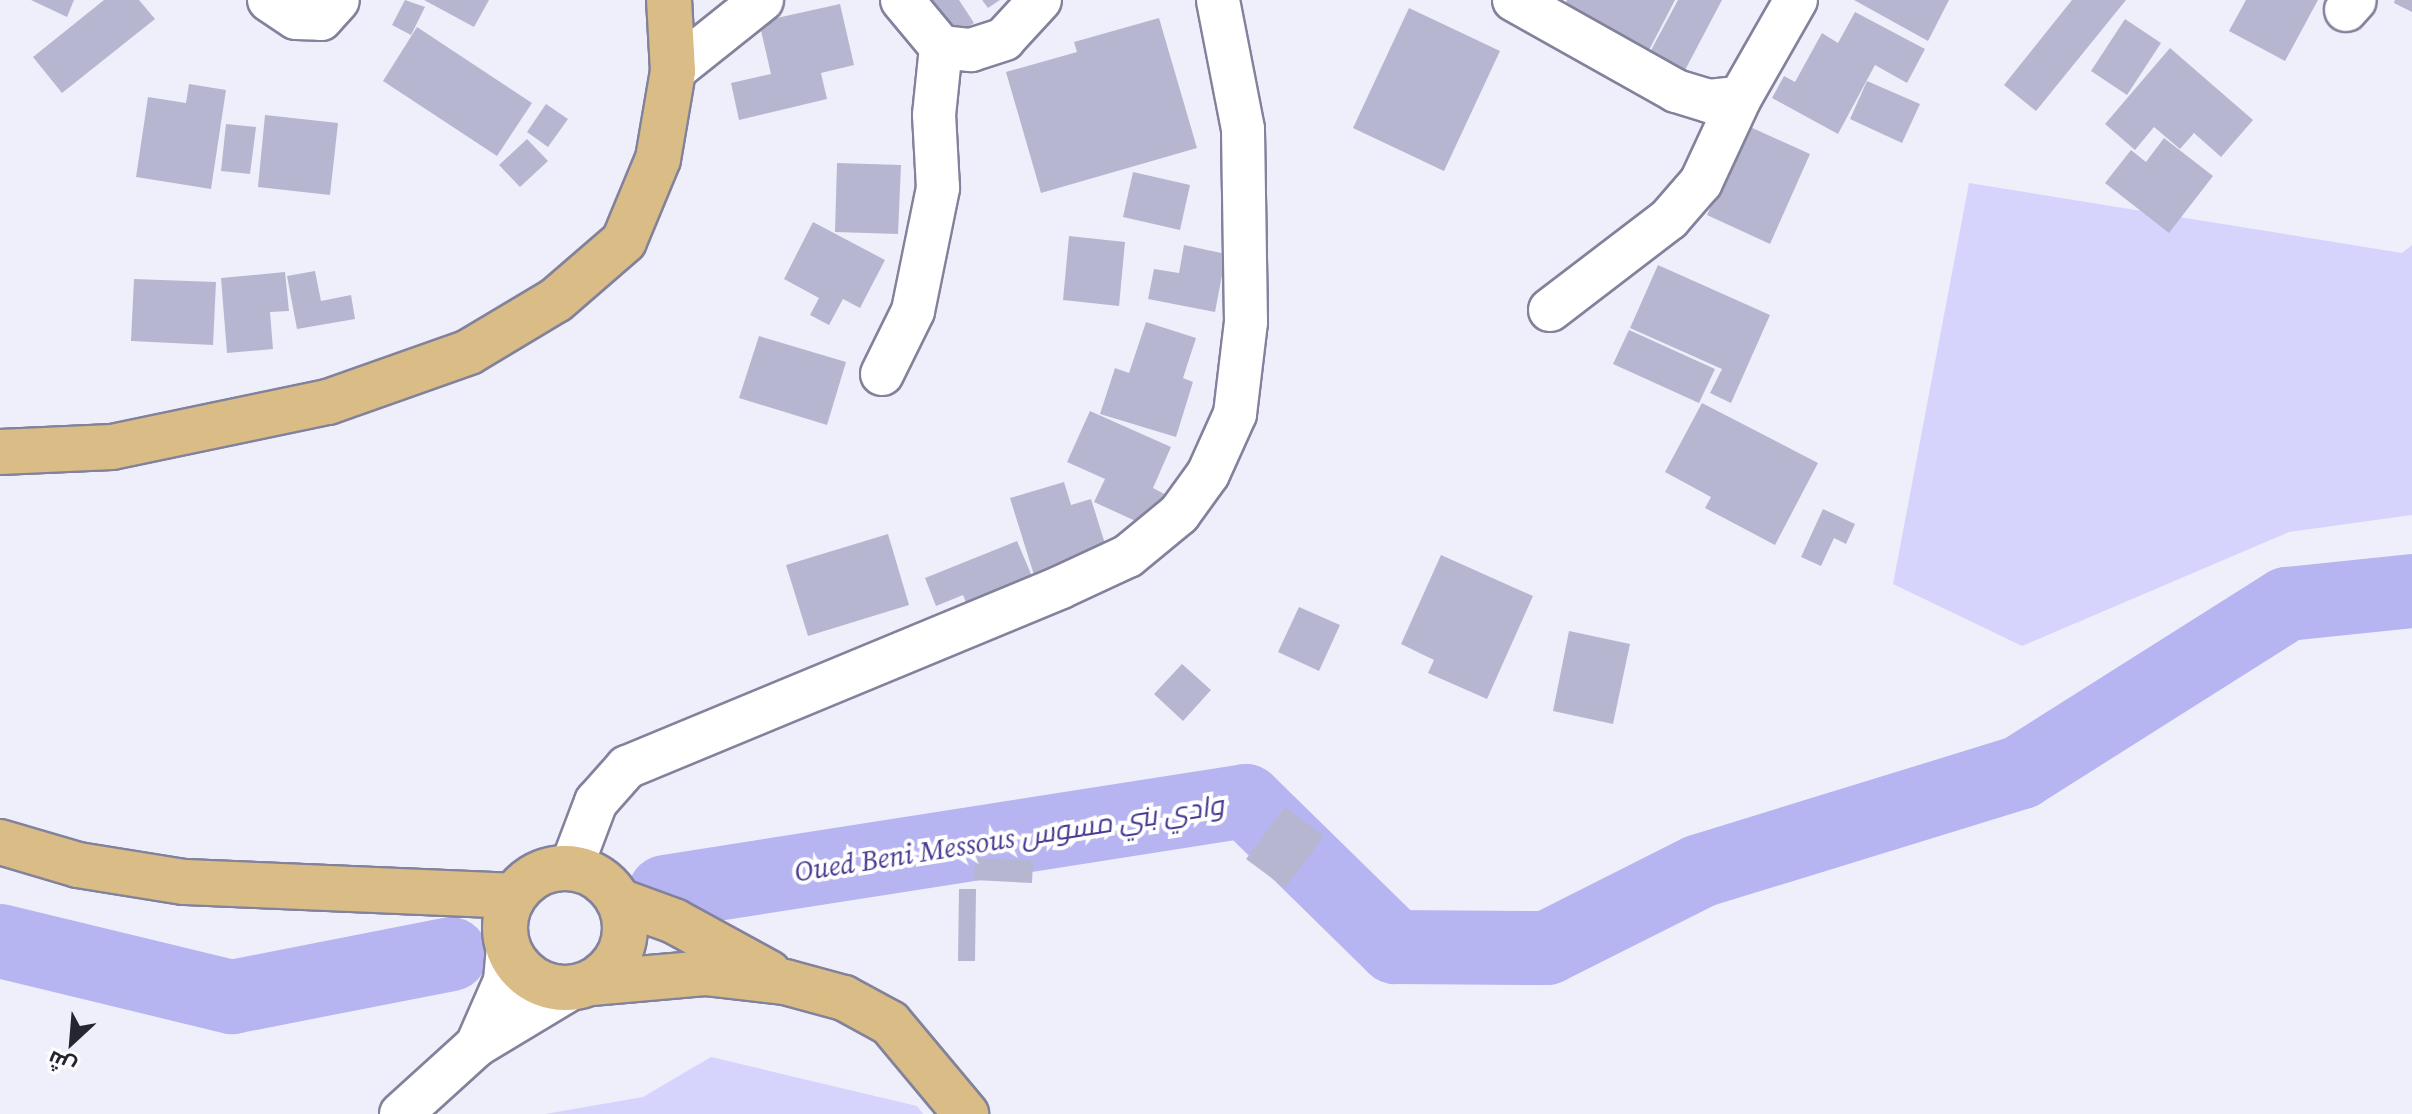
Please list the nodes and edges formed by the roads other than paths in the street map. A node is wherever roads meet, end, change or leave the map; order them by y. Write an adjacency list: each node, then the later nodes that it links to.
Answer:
1 (269, 0): 2 (street)
2 (338, 0)
3 (669, 0): 11 (main road)
4 (762, 0): 11 (street)
5 (902, 0): 10 (street)
6 (1040, 0): 10 (street)
7 (1218, 0): 17 (street)
8 (1514, 0): 12 (street)
9 (1796, 0): 12 (street)
10 (941, 47): 14 (street)
11 (673, 71): 15 (main road)
12 (1740, 98): 13 (street)
13 (1550, 310)
14 (882, 374)
15 (0, 452)
16 (0, 842): 18 (main road)
17 (571, 868): 18 (main road); 19 (main road)
18 (513, 896): 20 (main road)
19 (619, 901): 21 (main road); 22 (main road)
20 (508, 949): 22 (main road); 23 (street)
21 (785, 982): 22 (main road); 25 (main road)
22 (582, 986): 23 (street)
23 (477, 1045): 24 (street)
24 (401, 1114)
25 (966, 1114)

